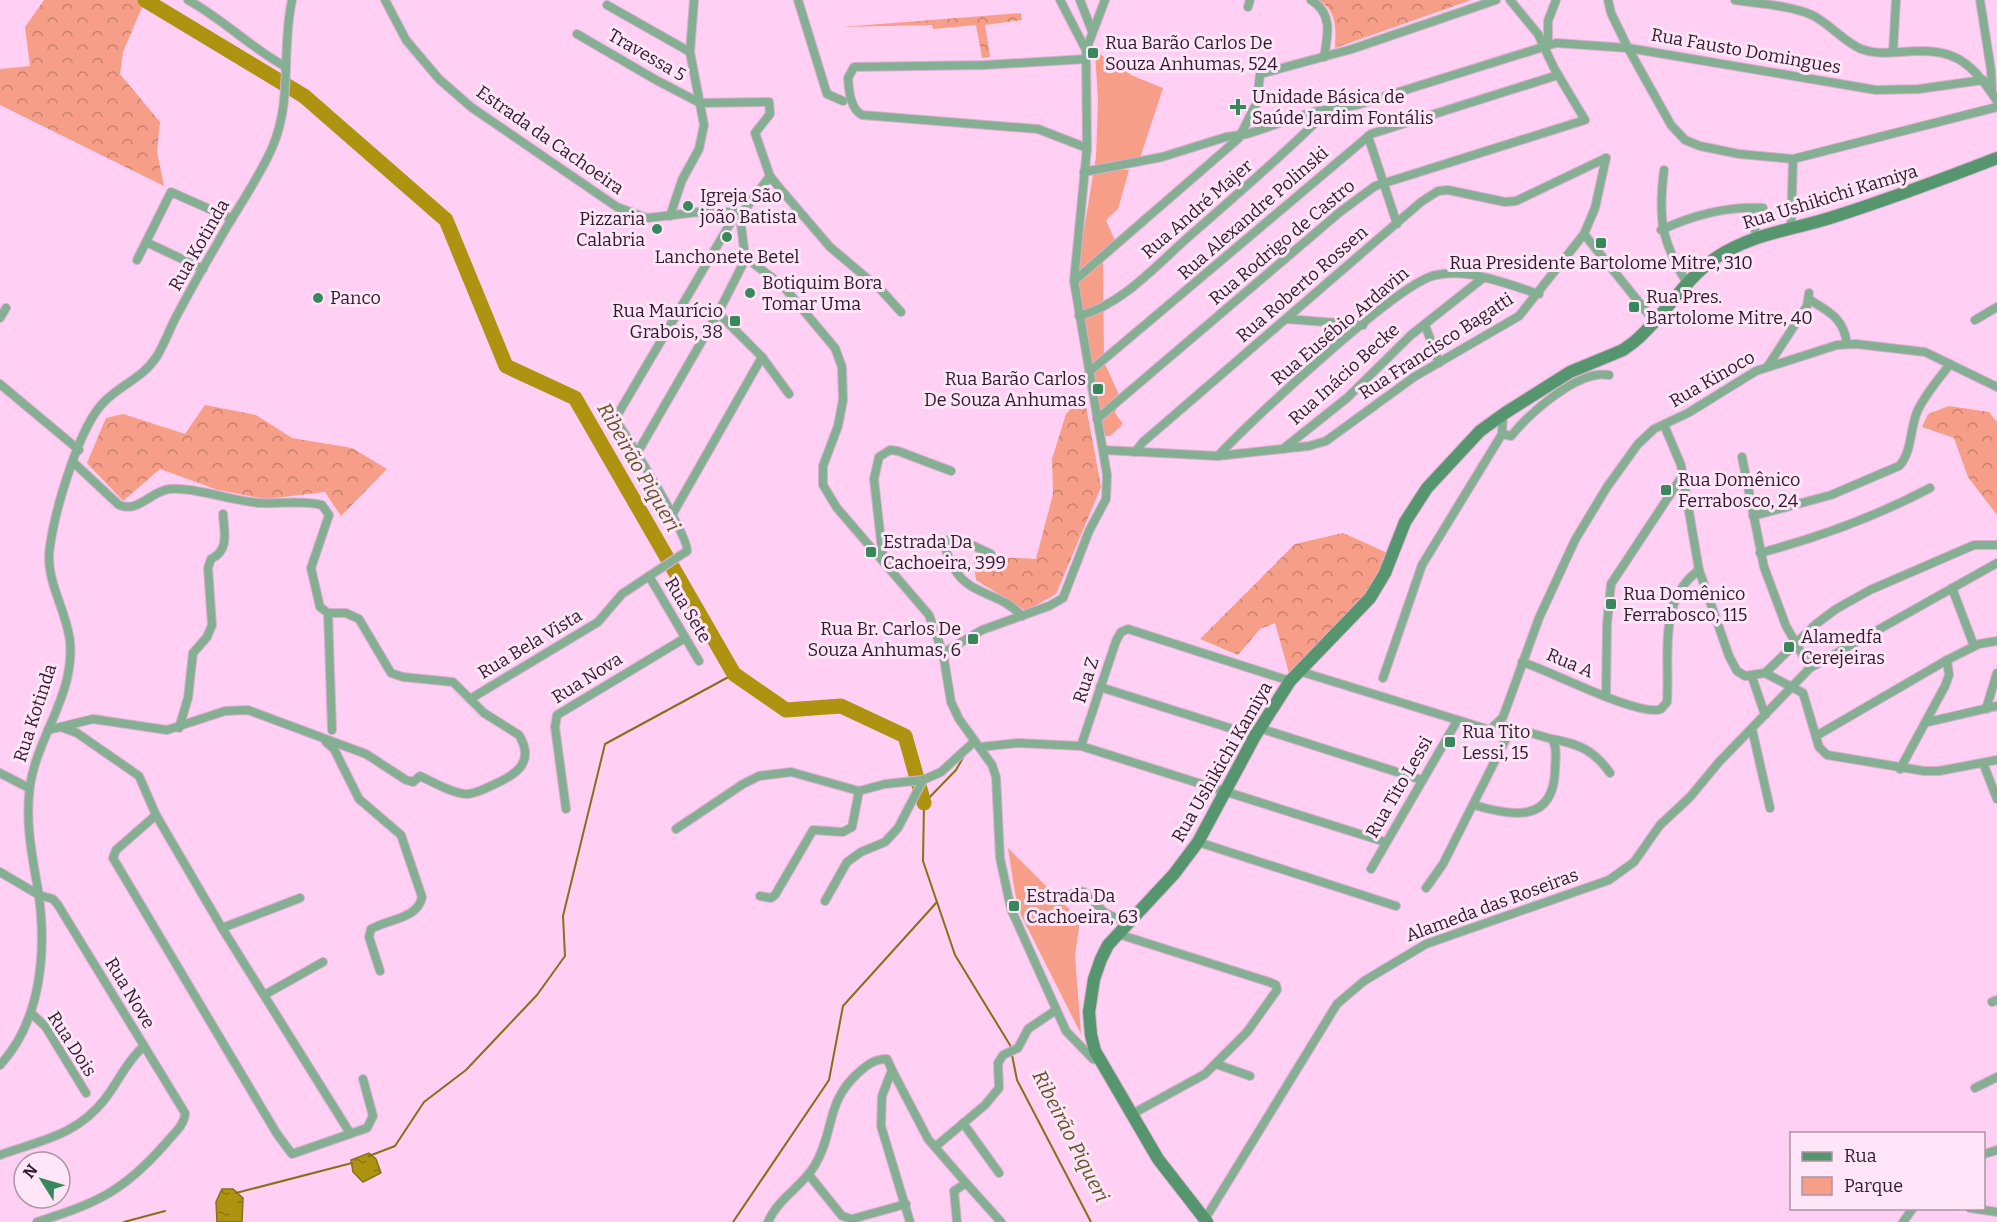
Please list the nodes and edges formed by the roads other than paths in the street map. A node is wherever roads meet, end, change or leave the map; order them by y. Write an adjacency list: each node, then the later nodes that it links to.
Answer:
1 (188, 0): 26 (street)
2 (292, 0): 26 (street, Rua Kotinda)
3 (694, 0): 22 (street)
4 (798, 0): 30 (street)
5 (1060, 0): 24 (street)
6 (1080, 0): 18 (street)
7 (1105, 0): 18 (street)
8 (1311, 0): 25 (street)
9 (1496, 0): 25 (street)
10 (1510, 0): 20 (street)
11 (1556, 0): 20 (street)
12 (1608, 0): 21 (street)
13 (1735, 0): 23 (street)
14 (1896, 0): 23 (street)
15 (1980, 0): 29 (street)
16 (388, 1): 47 (street, Estrada da Cachoeira)
17 (607, 5): 22 (street)
18 (1092, 31): 24 (street)
19 (577, 34): 31 (street, Travessa 5)
20 (1546, 45): 21 (street, Rua Fausto Domingues); 27 (street); 33 (street)
21 (1628, 48): 28 (street, Rua Fausto Domingues); 39 (street)
22 (690, 52): 31 (street)
23 (1893, 52): 28 (street)
24 (1086, 55): 36 (street); 36 (street)
25 (1324, 57): 34 (street)
26 (286, 67): 48 (street, Rua Kotinda)
27 (1558, 75): 35 (street, Rua Alexandre Polinski); 43 (street, Rua Rodrigo de Castro)
28 (1983, 80): 29 (street)
29 (1994, 97)
30 (843, 101)
31 (700, 103): 42 (street); 47 (street)
32 (1997, 107): 39 (street)
33 (1326, 112): 34 (street); 66 (street, Rua André Majer)
34 (1240, 135): 41 (street); 59 (street)
35 (1368, 136): 43 (street); 78 (street, Rua Alexandre Polinski)
36 (1087, 148): 41 (street)
37 (1606, 158): 49 (street, Rua Roberto Rossen); 52 (street, Rua Francisco Bagatti)
38 (1997, 158): 50 (main road, Rua Ushikichi Kamiya)
39 (1793, 159): 50 (street)
40 (1664, 170): 51 (street)
41 (1084, 172): 59 (street)
42 (770, 176): 46 (street); 64 (street)
43 (1383, 185): 49 (street); 84 (street, Rua Rodrigo de Castro)
44 (1751, 208): 45 (street); 51 (street); 53 (street)
45 (1763, 208)
46 (739, 214): 47 (street, Estrada da Cachoeira); 55 (street); 91 (street)
47 (670, 216)
48 (232, 219): 54 (street); 57 (street, Rua Kotinda)
49 (1397, 224): 68 (street, Rua Roberto Rossen)
50 (1791, 228): 53 (main road, Rua Ushikichi Kamiya)
51 (1661, 230): 60 (street)
52 (1584, 234): 61 (street, Rua Francisco Bagatti); 70 (street)
53 (1756, 236): 60 (main road, Rua Ushikichi Kamiya)
54 (146, 242): 56 (street); 57 (street)
55 (746, 258): 65 (street); 104 (street)
56 (137, 260)
57 (203, 269): 87 (street, Rua Kotinda)
58 (1483, 278): 61 (street, Rua Eusébio Ardavin); 71 (street, Rua Eusébio Ardavin); 72 (street, Rua Inácio Becke)
59 (1074, 281): 66 (street)
60 (1687, 283): 70 (main road, Rua Ushikichi Kamiya)
61 (1539, 294): 75 (street, Rua Francisco Bagatti)
62 (1997, 307): 69 (street)
63 (6, 308): 67 (street)
64 (901, 312)
65 (718, 313): 74 (street); 91 (street)
66 (1079, 316): 78 (street)
67 (0, 318)
68 (1287, 319): 71 (street); 90 (street, Rua Roberto Rossen)
69 (1975, 320)
70 (1654, 321): 83 (main road, Rua Ushikichi Kamiya)
71 (1363, 325): 92 (street, Rua Eusébio Ardavin)
72 (1425, 325): 75 (street); 89 (street, Rua Inácio Becke)
73 (1846, 344): 76 (street, Rua Kinoco); 77 (street, Rua Kinoco); 77 (street)
74 (762, 357): 82 (street); 99 (street)
75 (1439, 363): 89 (street, Rua Francisco Bagatti)
76 (1950, 364): 81 (street, Rua Kinoco); 100 (street)
77 (1768, 366): 85 (street, Rua Kinoco)
78 (1089, 372): 84 (street)
79 (1609, 375): 86 (street)
80 (0, 384): 87 (street)
81 (1997, 387)
82 (789, 394)
83 (1503, 414): 86 (street); 122 (main road, Rua Ushikichi Kamiya)
84 (1096, 419): 88 (street)
85 (1664, 425): 96 (street, Rua Kinoco); 118 (street, Rua Kinoco)
86 (1502, 434): 124 (street)
87 (79, 450): 94 (street, Rua Kotinda)
88 (1103, 450): 90 (street, Rua Inácio Becke); 110 (street)
89 (1283, 450): 92 (street, Rua Inácio Becke)
90 (1135, 452): 92 (street, Rua Inácio Becke)
91 (636, 455): 99 (street)
92 (1218, 456)
93 (1742, 457): 100 (street)
94 (73, 462): 109 (street); 139 (street, Rua Kotinda)
95 (951, 471): 104 (street)
96 (1683, 475): 106 (street, Rua Kinoco); 127 (street)
97 (1930, 488): 102 (street)
98 (223, 514): 137 (street)
99 (672, 515): 107 (street, Rua Bela Vista)
100 (1753, 516): 102 (street)
101 (1997, 545): 113 (street)
102 (1760, 553): 113 (street)
103 (991, 554): 110 (street)
104 (883, 560): 115 (street)
105 (1997, 563): 108 (street)
106 (1699, 570): 123 (street, Rua Kinoco); 127 (street, Rua A)
107 (649, 576): 111 (street, Rua Sete); 128 (street, Rua Bela Vista)
108 (1952, 588): 114 (street); 119 (street)
109 (328, 613): 128 (street); 140 (street)
110 (1022, 616): 115 (street)
111 (685, 638): 117 (street, Rua Sete); 160 (street, Rua Nova)
112 (1997, 641): 114 (street)
113 (1796, 644): 119 (street); 120 (street)
114 (1974, 646): 116 (street)
115 (943, 653): 145 (street)
116 (1947, 660): 133 (street); 142 (street)
117 (699, 661)
118 (1522, 662): 127 (street, Rua A); 134 (street, Rua Kinoco)
119 (1810, 668): 125 (street)
120 (1765, 673): 123 (street); 125 (street)
121 (1997, 673): 130 (street)
122 (1294, 676): 126 (street, Rua Z); 132 (street); 141 (main road, Rua Ushikichi Kamiya)
123 (1752, 677): 131 (street)
124 (1383, 678)
125 (1793, 686): 131 (street, Alameda das Roseiras); 142 (street)
126 (1100, 687): 141 (street); 146 (street, Rua Z)
127 (1606, 696)
128 (470, 699): 143 (street)
129 (1997, 706): 130 (street)
130 (1986, 709): 133 (street)
131 (1765, 715): 138 (street, Alameda das Roseiras)
132 (1456, 721): 134 (street); 153 (street, Rua Tito Lessi)
133 (1928, 722): 149 (street)
134 (1498, 724): 136 (street)
135 (61, 727): 137 (street); 139 (street); 161 (street)
136 (1512, 727): 144 (street); 158 (street)
137 (179, 728): 143 (street)
138 (1752, 729): 159 (street); 204 (street, Alameda das Roseiras)
139 (48, 730): 154 (street, Rua Kotinda)
140 (332, 730)
141 (1257, 732): 153 (street); 156 (main road, Rua Ushikichi Kamiya)
142 (1816, 736): 149 (street)
143 (323, 739): 178 (street)
144 (1552, 739): 151 (street); 158 (street)
145 (978, 744): 146 (street); 152 (street); 180 (street)
146 (1082, 746): 156 (street)
147 (1997, 760): 148 (street)
148 (1983, 763): 149 (street); 157 (street)
149 (1900, 769)
150 (0, 773): 154 (street)
151 (1610, 773)
152 (923, 780): 155 (street); 172 (street)
153 (1422, 780): 164 (street, Rua Tito Lessi)
154 (29, 788): 168 (street, Rua Kotinda)
155 (859, 791): 162 (street); 169 (street)
156 (1225, 793): 163 (main road, Rua Ushikichi Kamiya); 164 (street)
157 (1997, 799)
158 (1474, 805): 167 (street)
159 (1770, 808)
160 (566, 809)
161 (156, 815): 175 (street); 194 (street)
162 (676, 829)
163 (1198, 842): 173 (street); 174 (main road, Rua Ushikichi Kamiya)
164 (1385, 842): 165 (street, Rua Tito Lessi)
165 (1371, 869)
166 (0, 872): 168 (street, Rua Nove)
167 (1426, 888)
168 (39, 895): 181 (street, Rua Kotinda); 182 (street, Rua Nove)
169 (760, 896)
170 (300, 898): 175 (street)
171 (1064, 898): 174 (street)
172 (825, 901)
173 (1396, 906)
174 (1127, 923): 176 (main road, Rua Ushikichi Kamiya)
175 (222, 928): 179 (street)
176 (1118, 934): 183 (main road, Rua Ushikichi Kamiya); 184 (street)
177 (323, 962): 179 (street)
178 (380, 971)
179 (266, 994): 194 (street)
180 (1056, 1010): 183 (street); 193 (street)
181 (31, 1013): 185 (street, Rua Kotinda); 191 (street, Rua Dois)
182 (143, 1047): 196 (street); 205 (street, Rua Nove)
183 (1101, 1061): 192 (main road, Rua Ushikichi Kamiya)
184 (1216, 1064): 187 (street); 192 (street)
185 (0, 1065)
186 (892, 1070): 195 (street); 198 (street); 200 (street)
187 (1250, 1076)
188 (1997, 1077): 190 (street)
189 (363, 1079): 194 (street)
190 (1975, 1088)
191 (86, 1093)
192 (1134, 1113): 204 (main road, Rua Ushikichi Kamiya)
193 (963, 1123): 195 (street); 197 (street)
194 (350, 1133)
195 (935, 1147): 199 (street)
196 (0, 1155)
197 (999, 1173)
198 (809, 1175): 200 (street); 206 (street)
199 (966, 1183): 208 (street); 209 (street)
200 (906, 1204): 207 (street)
201 (1912, 1210): 210 (street)
202 (1979, 1210): 203 (street)
203 (1997, 1212)
204 (1206, 1221)
205 (37, 1222)
206 (768, 1222)
207 (910, 1222)
208 (957, 1222)
209 (1001, 1222)
210 (1903, 1222)

